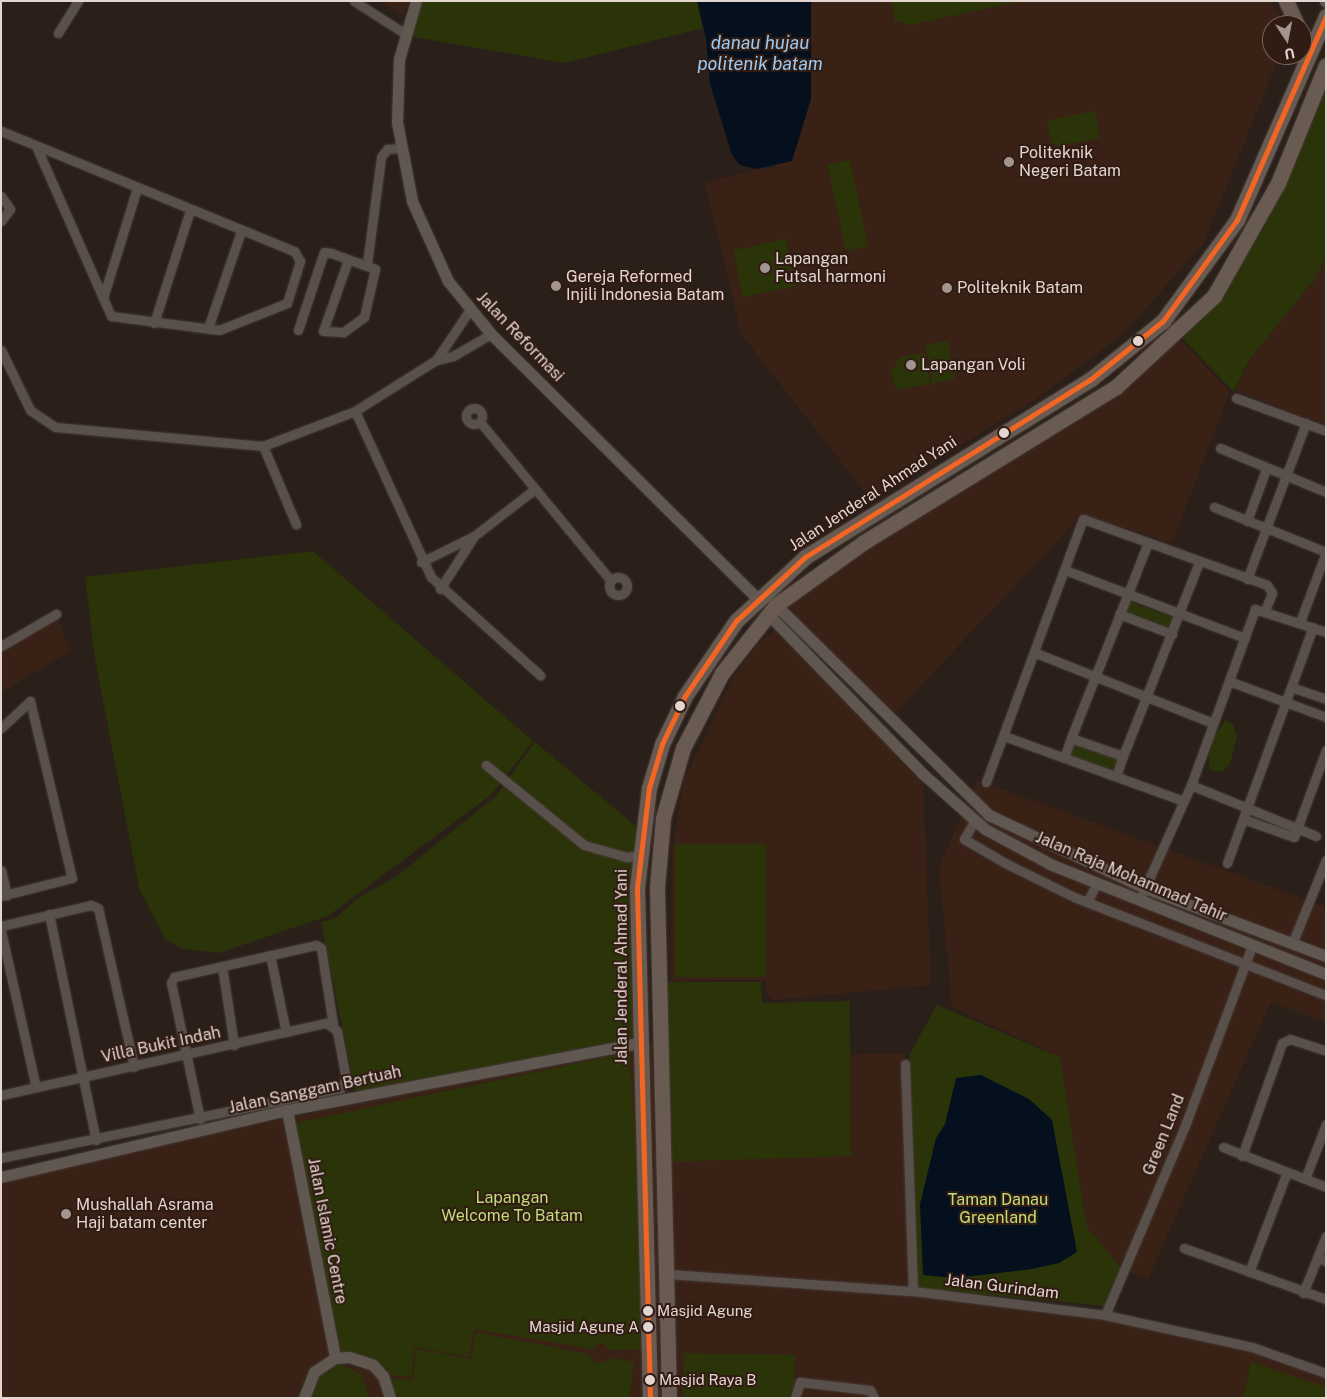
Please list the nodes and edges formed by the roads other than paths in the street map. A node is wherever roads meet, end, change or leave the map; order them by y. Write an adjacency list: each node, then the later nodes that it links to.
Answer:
1 (78, 1): 7 (street)
2 (354, 1): 8 (street)
3 (416, 1): 8 (street, Jalan Reformasi)
4 (1286, 1): 5 (highway)
5 (1292, 15)
6 (1326, 16): 9 (highway, Jalan Jenderal Ahmad Yani)
7 (58, 33)
8 (404, 33): 15 (street, Jalan Reformasi)
9 (1312, 42)
10 (1300, 65): 28 (highway, Jalan Jenderal Ahmad Yani)
11 (1326, 65): 12 (highway)
12 (1322, 82): 30 (highway)
13 (1, 132): 14 (street)
14 (37, 148): 16 (street); 23 (street)
15 (401, 148): 22 (street); 24 (street, Jalan Reformasi)
16 (137, 188): 18 (street); 23 (street)
17 (1, 196): 19 (street)
18 (190, 210): 20 (street); 25 (street)
19 (1, 221)
20 (241, 231): 26 (street); 26 (street)
21 (348, 260): 22 (street); 22 (street); 27 (street)
22 (367, 264)
23 (103, 298): 25 (street)
24 (469, 311): 29 (street, Jalan Reformasi); 32 (street)
25 (154, 323): 26 (street)
26 (208, 328)
27 (298, 330)
28 (1153, 330): 30 (highway); 58 (highway, Jalan Jenderal Ahmad Yani)
29 (491, 334): 32 (street); 58 (street, Jalan Reformasi)
30 (1166, 344): 59 (highway)
31 (1, 350): 38 (street)
32 (436, 360): 34 (street)
33 (1236, 398): 36 (street)
34 (355, 411): 38 (street); 51 (street)
35 (480, 422): 42 (street)
36 (1306, 423): 37 (street); 41 (street)
37 (1326, 430)
38 (263, 446): 46 (street)
39 (1220, 448): 40 (street)
40 (1266, 469): 41 (street); 45 (street)
41 (1284, 475): 43 (street); 47 (street)
42 (535, 489): 48 (street); 55 (street)
43 (1326, 492)
44 (1214, 507): 45 (street)
45 (1247, 521): 47 (street)
46 (296, 524)
47 (1264, 527): 50 (street); 54 (street)
48 (474, 536): 51 (street); 56 (street)
49 (1148, 544): 52 (street); 53 (street); 57 (street)
50 (1326, 552): 64 (street)
51 (421, 562): 56 (street)
52 (1199, 562): 54 (street); 63 (street)
53 (1065, 570): 57 (street); 70 (street)
54 (1246, 580): 60 (street)
55 (611, 581)
56 (440, 590): 71 (street)
57 (1128, 593): 62 (street); 63 (street)
58 (757, 598): 96 (highway, Jalan Jenderal Ahmad Yani)
59 (773, 610): 93 (street, Jalan Raja Mohammad Tahir); 102 (street, Jalan Raja Mohammad Tahir); 136 (highway)
60 (1265, 610): 64 (street); 68 (street)
61 (56, 614): 69 (street)
62 (1119, 614): 67 (street); 72 (street)
63 (1180, 614): 67 (street); 68 (street)
64 (1300, 622): 65 (street)
65 (1313, 627): 66 (street); 74 (street)
66 (1326, 632)
67 (1172, 634): 75 (street)
68 (1245, 638): 73 (street)
69 (1, 646)
70 (1036, 653): 72 (street); 81 (street)
71 (540, 675)
72 (1097, 676): 75 (street); 82 (street)
73 (1229, 681): 77 (street); 79 (street)
74 (1291, 687): 76 (street); 77 (street)
75 (1149, 697): 79 (street); 84 (street)
76 (1326, 699)
77 (1285, 702): 78 (street); 91 (street)
78 (1326, 717)
79 (1213, 723): 89 (street)
80 (1, 728): 103 (street)
81 (1004, 736): 85 (street); 88 (street)
82 (1072, 738): 84 (street); 85 (street)
83 (1326, 750): 94 (street)
84 (1123, 756): 87 (street)
85 (1064, 758): 87 (street)
86 (486, 765): 96 (street)
87 (1116, 776): 90 (street)
88 (986, 782)
89 (1191, 785): 90 (street); 91 (street)
90 (1184, 801): 102 (street)
91 (1248, 805): 92 (street); 94 (street)
92 (1243, 819): 94 (street); 98 (street)
93 (975, 820): 100 (street, Jalan Raja Mohammad Tahir); 105 (street)
94 (1298, 828): 95 (street)
95 (1316, 836)
96 (640, 855): 119 (highway, Jalan Jenderal Ahmad Yani)
97 (1326, 860): 101 (street)
98 (1227, 863)
99 (1, 870): 103 (street)
100 (1097, 883): 104 (street, Jalan Raja Mohammad Tahir); 105 (street)
101 (1322, 883): 109 (street)
102 (1146, 888): 104 (street); 109 (street, Jalan Raja Mohammad Tahir)
103 (4, 896)
104 (1140, 899): 110 (street, Jalan Raja Mohammad Tahir)
105 (1087, 902): 113 (street)
106 (49, 914): 107 (street); 124 (street); 125 (street)
107 (1, 926)
108 (1, 931): 126 (street)
109 (1292, 944): 112 (street, Jalan Raja Mohammad Tahir)
110 (1252, 946): 113 (street, Green Land); 115 (street, Jalan Raja Mohammad Tahir)
111 (270, 955): 114 (street); 117 (street); 118 (street)
112 (1326, 956)
113 (1244, 963): 116 (street); 149 (street, Green Land)
114 (222, 966): 120 (street); 122 (street)
115 (1326, 974)
116 (1326, 995)
117 (330, 1024): 118 (street, Villa Bukit Indah); 129 (street)
118 (286, 1032): 120 (street, Villa Bukit Indah)
119 (638, 1043): 128 (street, Jalan Sanggam Bertuah); 135 (highway, Jalan Jenderal Ahmad Yani)
120 (234, 1045): 122 (street, Villa Bukit Indah)
121 (1326, 1051): 133 (street)
122 (185, 1055): 124 (street, Villa Bukit Indah); 129 (street)
123 (905, 1064): 146 (street)
124 (134, 1067): 125 (street, Villa Bukit Indah)
125 (84, 1077): 126 (street, Villa Bukit Indah); 131 (street)
126 (36, 1088): 127 (street, Villa Bukit Indah)
127 (1, 1095)
128 (287, 1110): 138 (street, Jalan Sanggam Bertuah); 150 (street, Jalan Islamic Centre)
129 (200, 1119): 131 (street)
130 (1326, 1124): 139 (street)
131 (96, 1140): 134 (street)
132 (1223, 1147): 133 (street)
133 (1242, 1156): 137 (street)
134 (1, 1158)
135 (644, 1166): 136 (highway); 154 (highway, Jalan Jenderal Ahmad Yani)
136 (664, 1166): 145 (highway)
137 (1286, 1172): 139 (street); 144 (street)
138 (1, 1177)
139 (1305, 1179): 140 (street)
140 (1326, 1187)
141 (1326, 1236): 143 (street)
142 (1184, 1248): 144 (street)
143 (1322, 1259): 147 (street)
144 (1249, 1272): 147 (street)
145 (668, 1274): 146 (street, Jalan Gurindam); 155 (highway)
146 (913, 1291): 149 (street, Jalan Gurindam)
147 (1303, 1293): 148 (street)
148 (1325, 1300)
149 (1104, 1315): 151 (street, Jalan Gurindam)
150 (335, 1358): 152 (street); 153 (street)
151 (1326, 1373)
152 (304, 1398)
153 (390, 1398)
154 (650, 1398)
155 (669, 1398)
156 (795, 1398): 157 (street)
157 (874, 1398)

